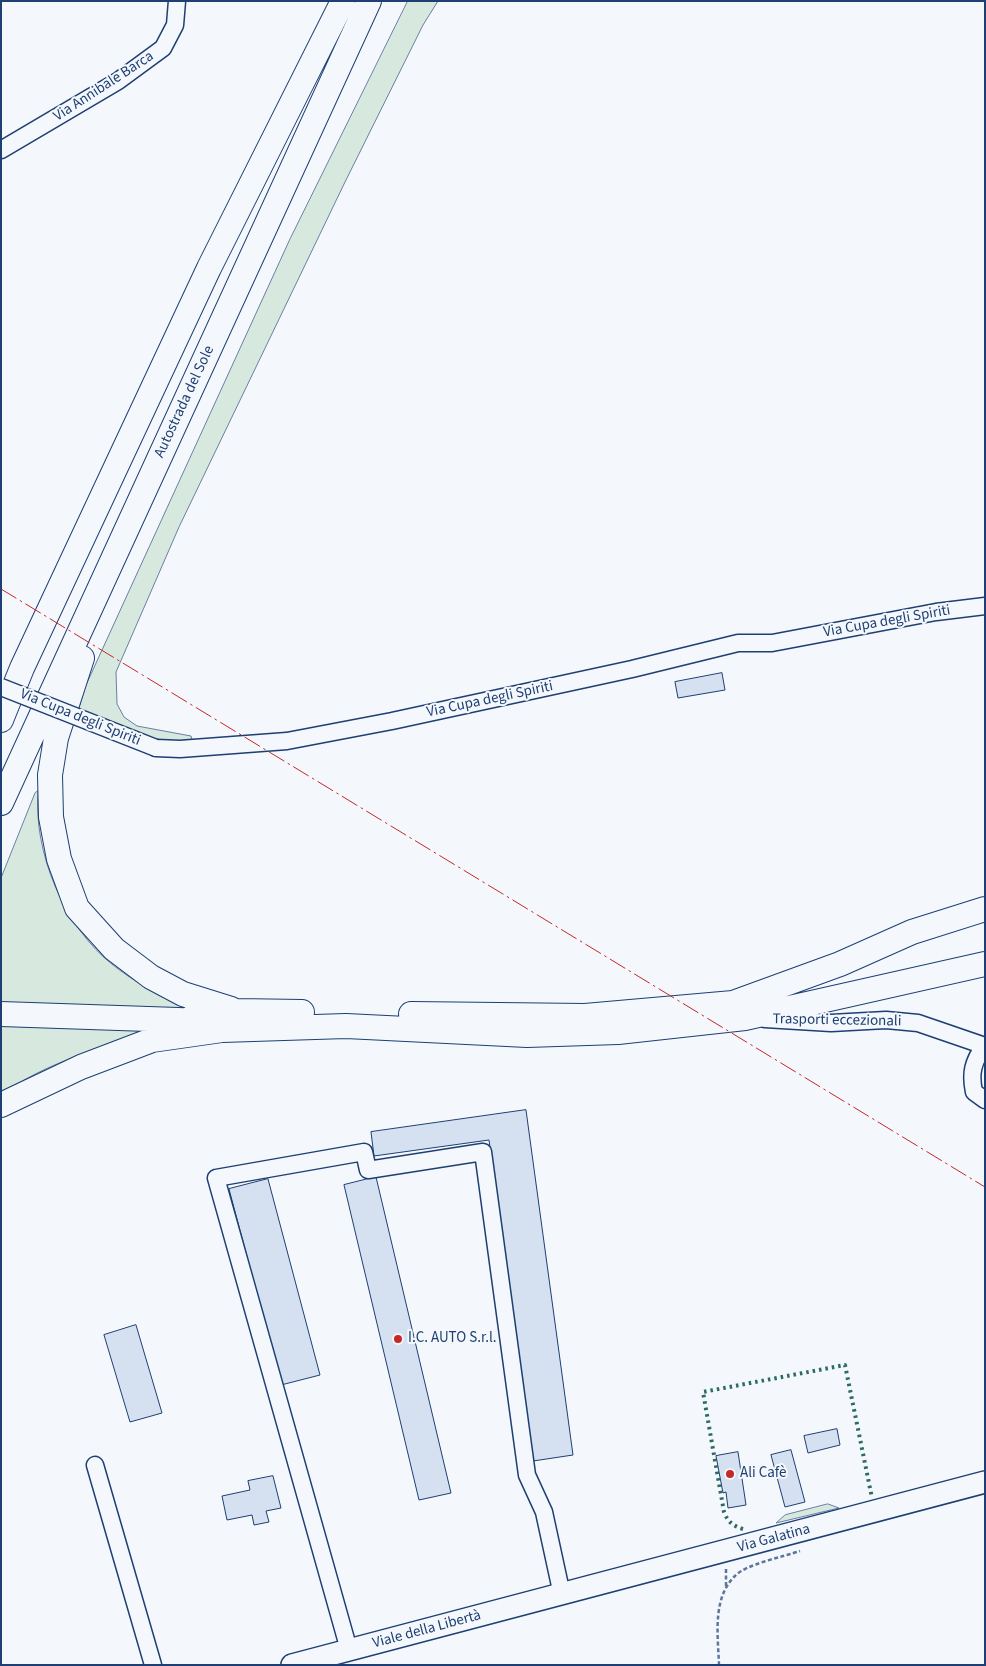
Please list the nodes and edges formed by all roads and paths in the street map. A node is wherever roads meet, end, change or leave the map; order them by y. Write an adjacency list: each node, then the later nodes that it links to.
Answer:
1 (177, 1): 4 (street, Via Annibale Barca)
2 (343, 1): 7 (highway)
3 (369, 1): 5 (highway, Autostrada del Sole)
4 (1, 150)
5 (115, 555): 11 (highway, Autostrada del Sole); 14 (highway)
6 (985, 606): 8 (street, Via Cupa degli Spiriti, bridge)
7 (22, 668): 9 (highway); 10 (highway)
8 (1, 687)
9 (1, 707)
10 (1, 720)
11 (1, 804)
12 (985, 909): 14 (highway)
13 (985, 964): 16 (highway)
14 (237, 1011): 17 (highway)
15 (1, 1014): 17 (highway)
16 (745, 1018): 18 (highway); 19 (street, Trasporti eccezionali)
17 (184, 1019): 18 (highway)
18 (290, 1028): 21 (highway)
19 (984, 1046): 20 (street)
20 (985, 1100)
21 (1, 1105)
22 (95, 1465): 27 (street)
23 (985, 1482): 25 (main road, Via Galatina)
24 (801, 1550): 29 (path)
25 (562, 1594): 26 (main road, Viale della Libertà); 26 (street)
26 (349, 1650): 28 (main road, Viale della Libertà)
27 (153, 1665)
28 (292, 1665)
29 (719, 1665)

